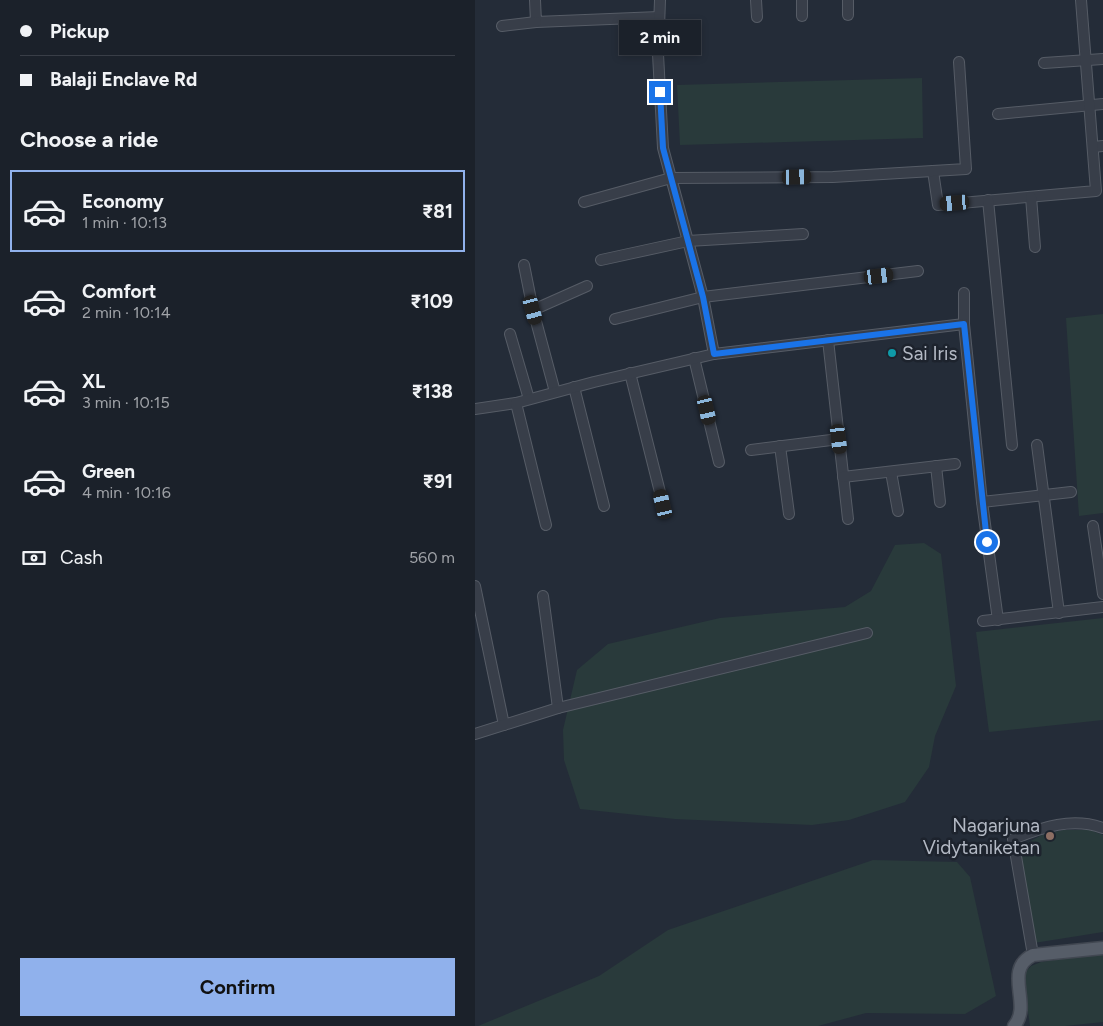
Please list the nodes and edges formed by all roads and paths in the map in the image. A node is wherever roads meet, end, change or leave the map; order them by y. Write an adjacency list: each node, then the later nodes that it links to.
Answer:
1 (535, 0): 11 (street)
2 (660, 0): 9 (street)
3 (756, 0): 10 (street)
4 (801, 0): 8 (street)
5 (848, 0): 7 (street)
6 (1081, 0): 14 (street)
7 (847, 15)
8 (801, 16)
9 (659, 17): 11 (street); 22 (street)
10 (757, 17)
11 (536, 22): 12 (street)
12 (502, 26)
13 (1103, 60): 14 (street)
14 (1086, 61): 16 (street); 18 (street)
15 (959, 62): 21 (street)
16 (1044, 63)
17 (1103, 104): 18 (street)
18 (1089, 105): 19 (street); 20 (street)
19 (997, 114)
20 (1098, 146): 23 (street)
21 (933, 171): 22 (street); 25 (street)
22 (671, 178): 26 (street); 28 (street)
23 (1100, 191): 24 (street)
24 (1031, 196): 25 (street); 29 (street)
25 (988, 200): 50 (street)
26 (584, 202)
27 (803, 234): 28 (street)
28 (688, 241): 30 (street); 35 (street)
29 (1035, 247)
30 (601, 260)
31 (524, 265): 36 (street)
32 (918, 271): 35 (street)
33 (587, 286): 36 (street)
34 (964, 294): 38 (street)
35 (703, 297): 37 (street); 41 (street)
36 (533, 310): 45 (street)
37 (615, 319)
38 (964, 324): 40 (street); 62 (street)
39 (510, 334): 46 (street)
40 (828, 340): 41 (street); 49 (street)
41 (714, 354): 42 (street)
42 (694, 358): 43 (street); 54 (street)
43 (630, 373): 44 (street); 63 (street)
44 (574, 387): 45 (street); 64 (street)
45 (555, 392): 46 (street)
46 (529, 400): 47 (street)
47 (515, 403): 48 (street); 68 (street)
48 (475, 409)
49 (839, 439): 52 (street); 58 (street)
50 (1012, 445)
51 (1037, 445): 60 (street)
52 (780, 446): 53 (street); 66 (street)
53 (751, 450)
54 (719, 462)
55 (955, 464): 56 (street)
56 (936, 466): 57 (street); 61 (street)
57 (891, 472): 58 (street); 65 (street)
58 (843, 477): 67 (street)
59 (1071, 492): 60 (street)
60 (1043, 496): 62 (street); 74 (street)
61 (940, 502)
62 (982, 502): 75 (street)
63 (663, 504)
64 (604, 506)
65 (897, 511)
66 (789, 514)
67 (848, 518)
68 (546, 525)
69 (1093, 526): 71 (street)
70 (475, 586): 79 (street)
71 (1103, 594)
72 (543, 596): 78 (street)
73 (1103, 607): 74 (street)
74 (1059, 613): 75 (street)
75 (998, 620): 76 (street)
76 (983, 621)
77 (867, 633): 78 (street)
78 (558, 708): 79 (street)
79 (503, 725): 80 (street)
80 (475, 734)
81 (1103, 828): 83 (street)
82 (1103, 948): 83 (main road)
83 (1033, 955): 84 (main road)
84 (1014, 1026)

